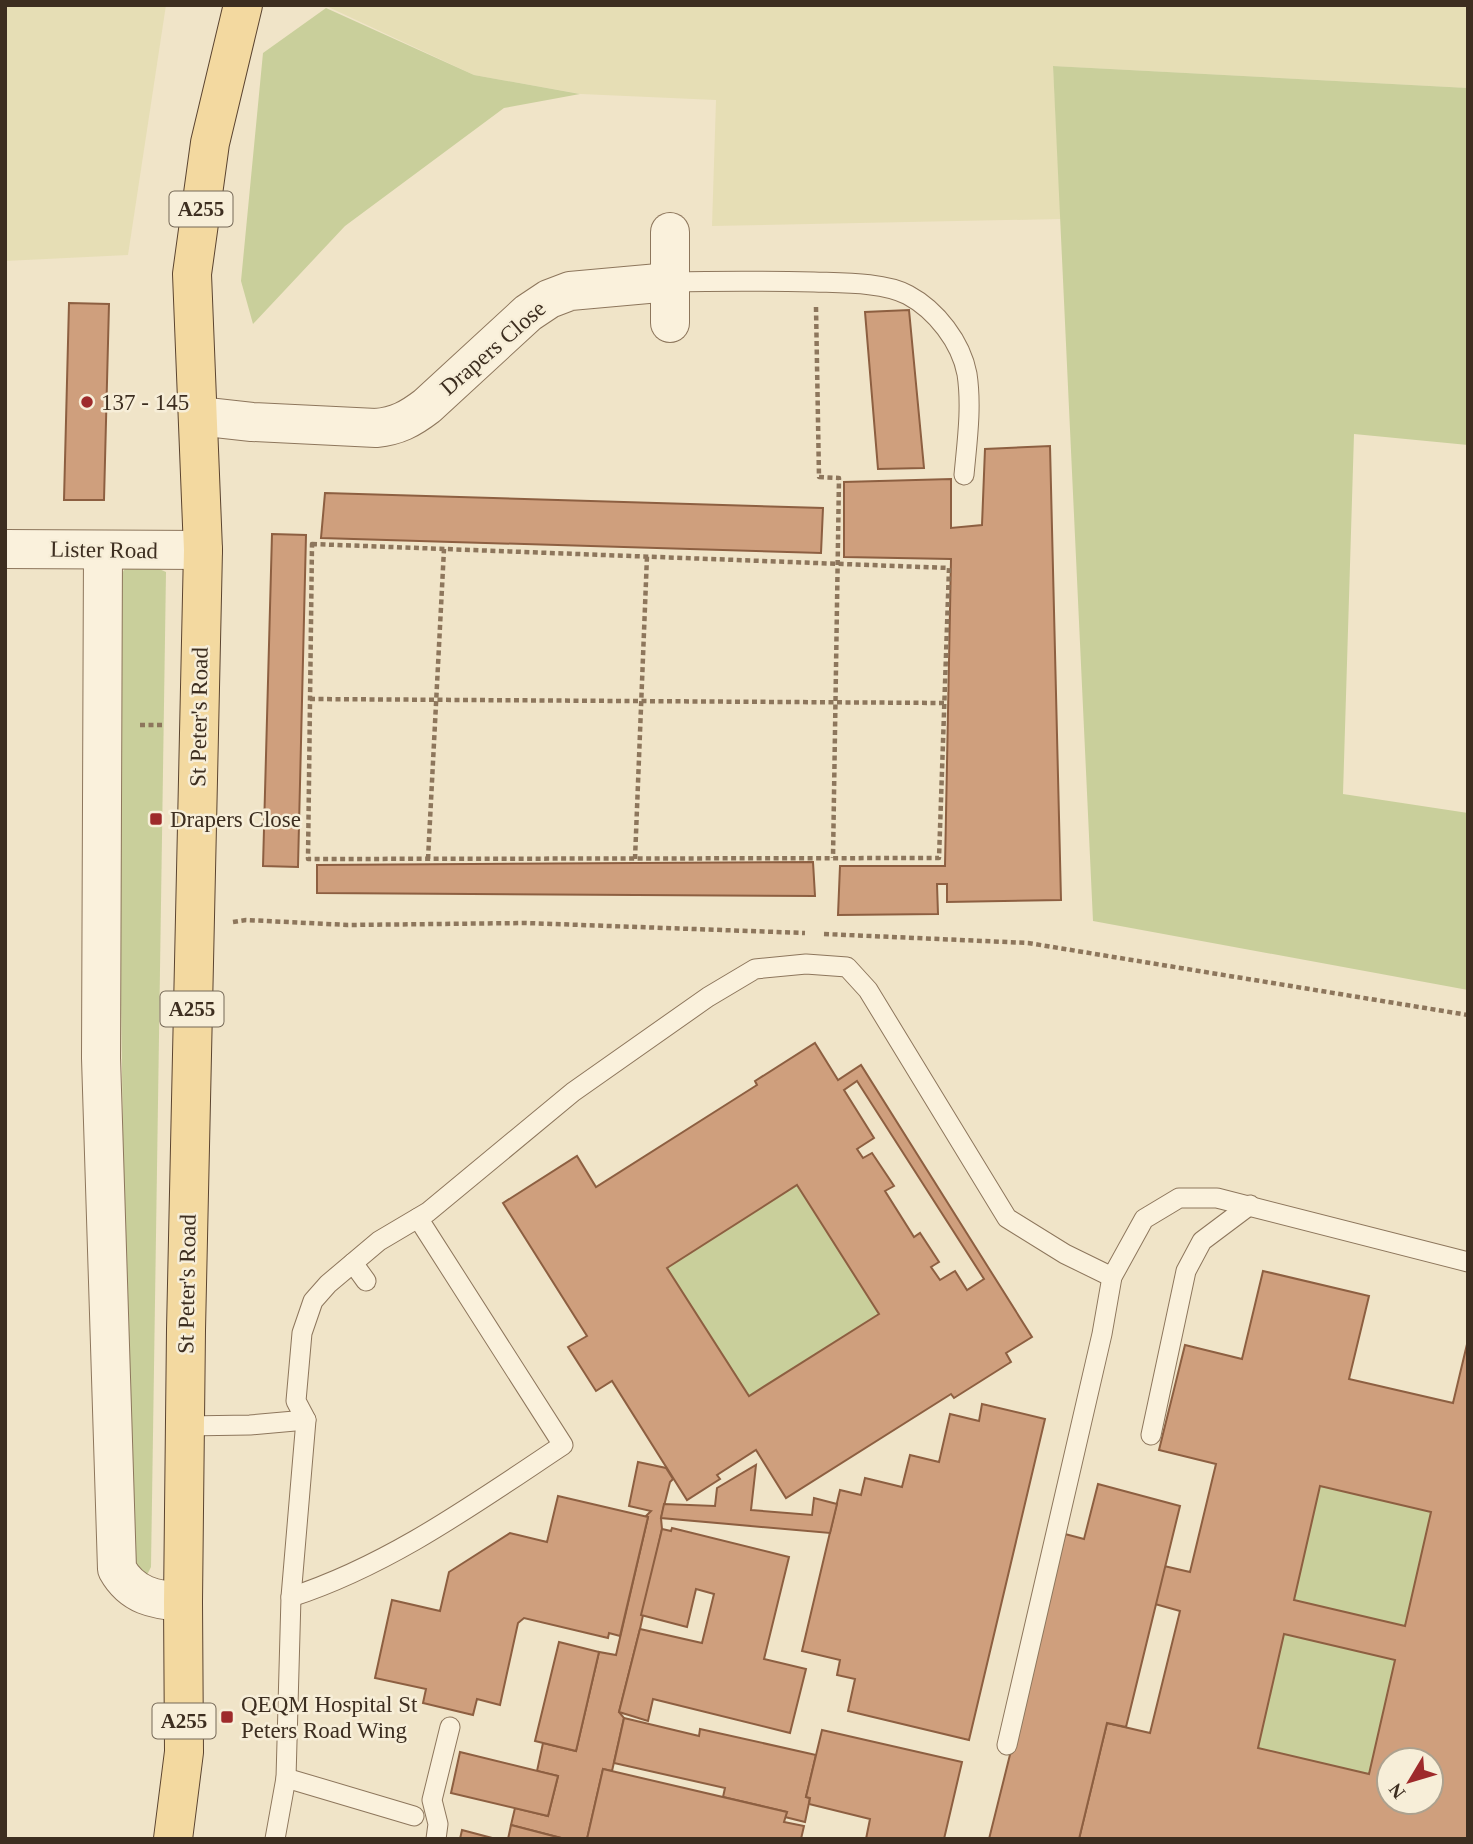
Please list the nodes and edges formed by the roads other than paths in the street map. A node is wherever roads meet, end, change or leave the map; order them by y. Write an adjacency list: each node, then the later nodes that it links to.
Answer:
1 (243, 5): 5 (main road, St Peter's Road / A255)
2 (670, 232): 3 (street)
3 (670, 282): 4 (street); 5 (street, Drapers Close); 6 (lane)
4 (670, 323)
5 (198, 416): 9 (main road, St Peter's Road / A255)
6 (964, 475)
7 (5, 549): 8 (street, Lister Road)
8 (103, 550): 9 (street, Lister Road); 20 (street)
9 (203, 550): 17 (main road, St Peter's Road / A255)
10 (1251, 1205): 12 (lane); 14 (lane); 18 (lane)
11 (418, 1218): 13 (lane); 14 (lane); 19 (lane)
12 (1468, 1262)
13 (353, 1263): 15 (lane); 16 (lane)
14 (1112, 1277): 22 (lane)
15 (366, 1281)
16 (306, 1420): 17 (lane); 19 (lane)
17 (186, 1426): 20 (main road, St Peter's Road / A255)
18 (1151, 1435)
19 (291, 1597): 23 (lane)
20 (183, 1602): 25 (main road, St Peter's Road / A255)
21 (450, 1727): 27 (lane)
22 (1007, 1745)
23 (286, 1778): 24 (lane); 26 (lane)
24 (415, 1816)
25 (173, 1839)
26 (275, 1839)
27 (436, 1839)

